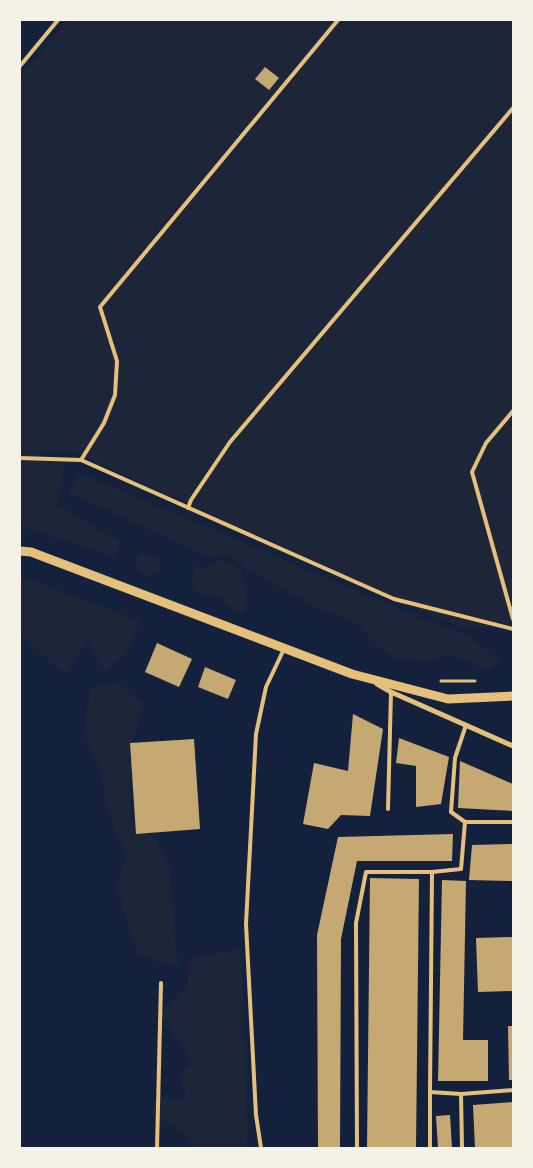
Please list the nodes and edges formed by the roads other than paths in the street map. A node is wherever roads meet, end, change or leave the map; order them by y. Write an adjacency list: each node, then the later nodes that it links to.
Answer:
1 (58, 20): 3 (lane)
2 (338, 20): 7 (lane)
3 (20, 66)
4 (513, 108): 8 (lane)
5 (513, 411): 10 (lane)
6 (20, 458): 7 (lane)
7 (81, 460): 8 (lane)
8 (188, 508): 11 (lane)
9 (20, 551): 12 (street)
10 (513, 619)
11 (513, 629)
12 (284, 648): 13 (street); 27 (lane)
13 (365, 678): 14 (street); 15 (street)
14 (391, 692): 16 (street); 18 (lane)
15 (513, 696)
16 (466, 725): 17 (street); 19 (lane)
17 (513, 746)
18 (388, 809)
19 (465, 822): 20 (lane); 21 (lane)
20 (513, 822)
21 (432, 872): 24 (lane); 28 (lane)
22 (161, 983): 26 (lane)
23 (513, 1090): 25 (lane)
24 (430, 1092): 25 (lane); 29 (lane)
25 (461, 1094): 30 (lane)
26 (157, 1148)
27 (261, 1148)
28 (357, 1148)
29 (430, 1148)
30 (462, 1148)

